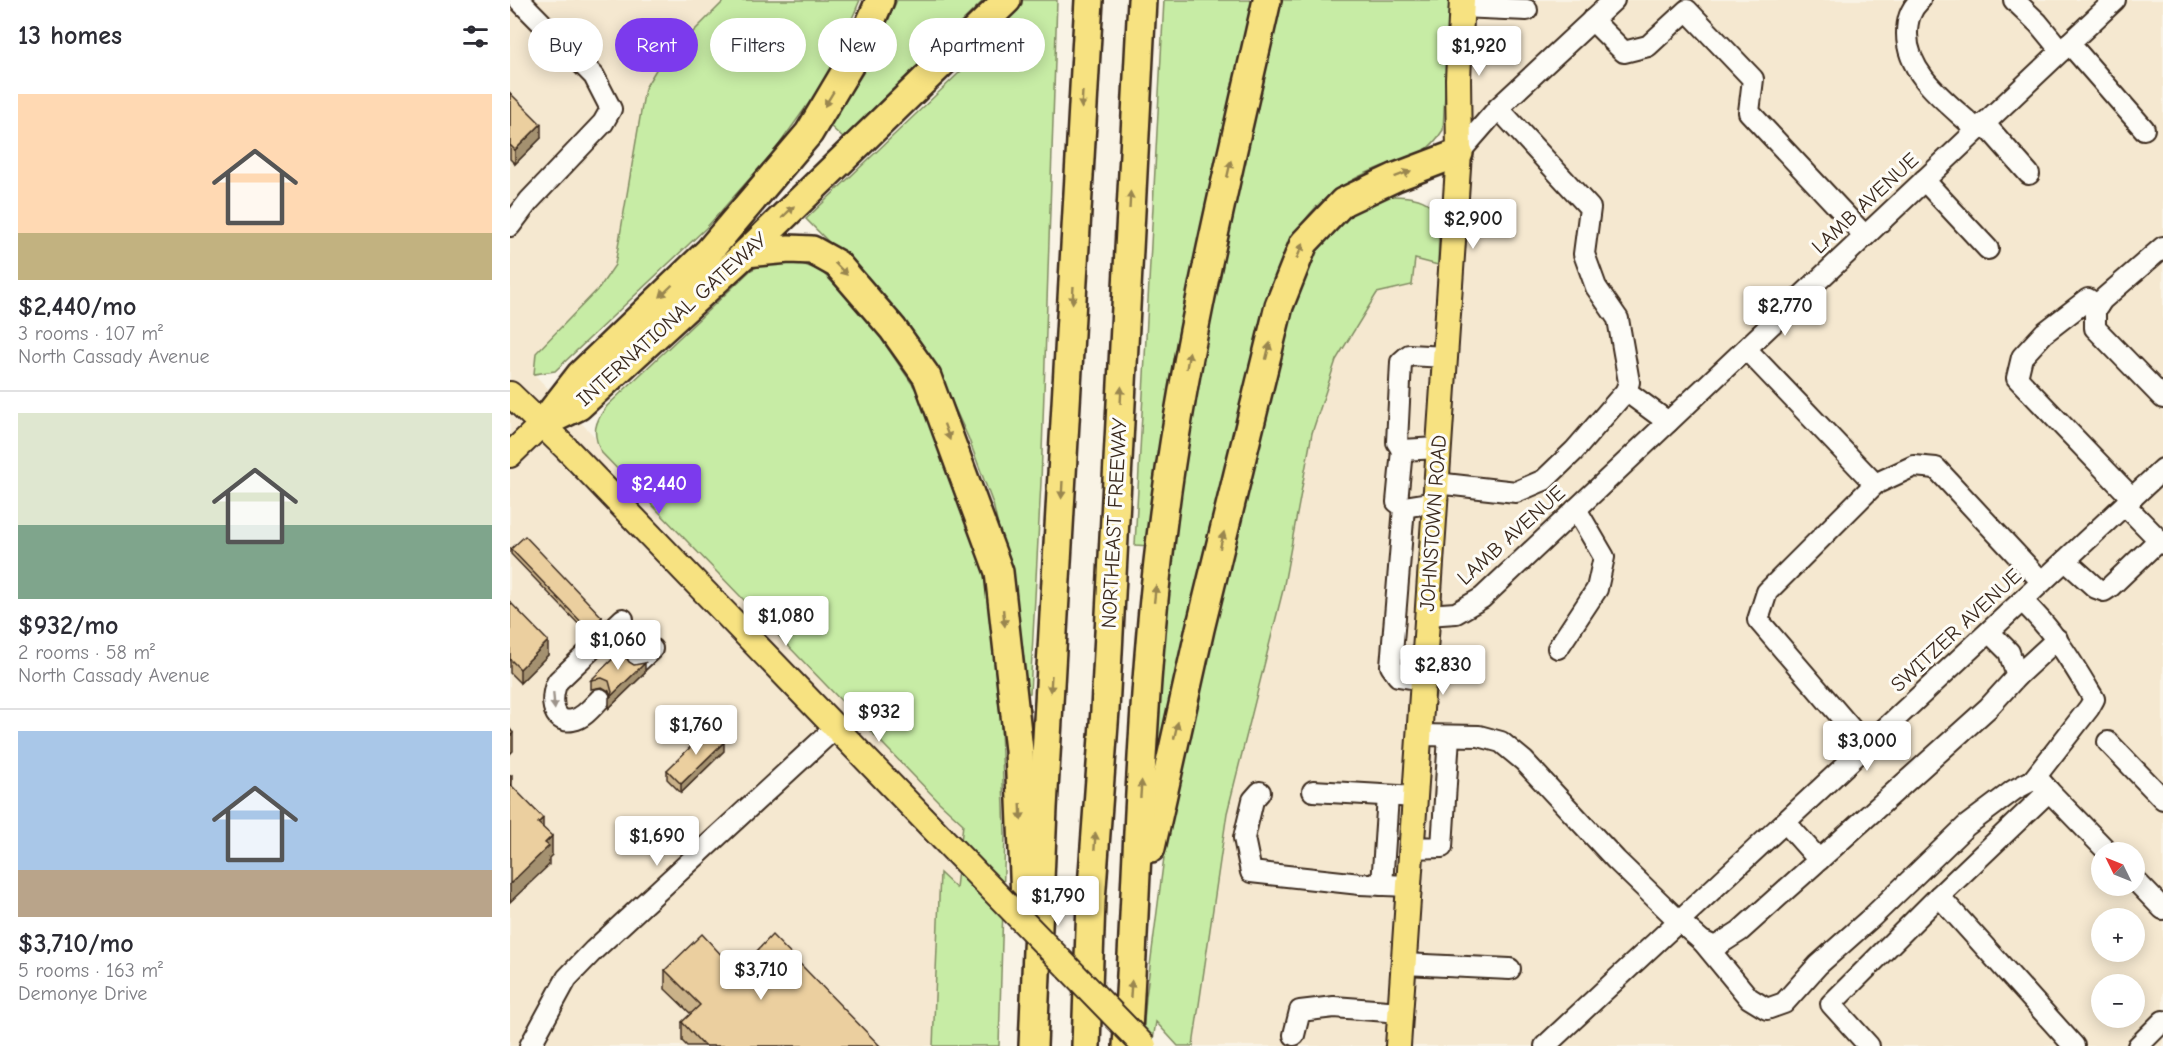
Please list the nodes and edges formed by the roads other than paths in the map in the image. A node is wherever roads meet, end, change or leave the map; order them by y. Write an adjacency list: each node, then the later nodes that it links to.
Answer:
1 (519, 0): 25 (street)
2 (874, 0): 14 (highway)
3 (880, 0): 15 (highway, INTERNATIONAL GATEWAY)
4 (1007, 0): 29 (highway, INTERNATIONAL GATEWAY, one-way to 4)
5 (1089, 0): 88 (highway, one-way to 88)
6 (1142, 0): 91 (highway, NORTHEAST FREEWAY, one-way to 6)
7 (1267, 0): 82 (highway, one-way to 7)
8 (1614, 0): 16 (street)
9 (1920, 0): 20 (street)
10 (2014, 0): 17 (street)
11 (2115, 0): 17 (street, LAMB AVENUE)
12 (1462, 4): 13 (street); 22 (main road, JOHNSTOWN ROAD)
13 (1527, 10)
14 (868, 18)
15 (872, 18)
16 (1592, 20): 19 (street); 26 (street)
17 (2065, 47): 20 (street, LAMB AVENUE); 21 (street)
18 (845, 72): 37 (highway, INTERNATIONAL GATEWAY, one-way to 37)
19 (1498, 108): 22 (street); 33 (street)
20 (1981, 126): 23 (street); 24 (street, LAMB AVENUE)
21 (2144, 129)
22 (1459, 153): 32 (main road, JOHNSTOWN ROAD); 82 (highway, one-way to 22)
23 (2029, 174)
24 (1924, 180): 26 (street, LAMB AVENUE); 28 (street)
25 (514, 212)
26 (1865, 236): 31 (street, LAMB AVENUE)
27 (2163, 247): 30 (street)
28 (1988, 249)
29 (747, 253): 37 (highway, INTERNATIONAL GATEWAY); 88 (highway, one-way to 88)
30 (2098, 306): 35 (street); 44 (street)
31 (1746, 348): 36 (street, LAMB AVENUE); 42 (street)
32 (1445, 357): 38 (main road, JOHNSTOWN ROAD); 39 (street)
33 (1626, 391): 36 (street); 43 (street)
34 (510, 394): 37 (main road)
35 (2163, 398)
36 (1668, 422): 46 (street, LAMB AVENUE)
37 (542, 424): 40 (main road); 61 (main road)
38 (1438, 448): 39 (street); 43 (main road, JOHNSTOWN ROAD)
39 (1402, 450): 45 (street)
40 (510, 455)
41 (2163, 469): 44 (street, SWITZER AVENUE)
42 (1875, 484): 49 (street); 65 (street)
43 (1435, 492): 45 (street); 51 (main road, JOHNSTOWN ROAD)
44 (2129, 501): 47 (street); 48 (street, SWITZER AVENUE)
45 (1404, 507): 59 (street)
46 (1576, 509): 51 (street, LAMB AVENUE); 55 (street)
47 (2161, 542): 48 (street)
48 (2066, 561): 49 (street, SWITZER AVENUE)
49 (2042, 582): 50 (street, SWITZER AVENUE)
50 (2022, 601): 53 (street, SWITZER AVENUE); 54 (street)
51 (1427, 615): 59 (main road, JOHNSTOWN ROAD)
52 (623, 619): 60 (street, one-way to 60)
53 (1989, 632): 58 (street); 65 (street, SWITZER AVENUE)
54 (2056, 639): 58 (street); 66 (street)
55 (1557, 648)
56 (652, 649): 57 (street)
57 (637, 663)
58 (2017, 676): 75 (street)
59 (1422, 680): 62 (main road, JOHNSTOWN ROAD)
60 (600, 699)
61 (835, 728): 90 (street); 93 (main road, bridge)
62 (1419, 735): 63 (street); 70 (main road, JOHNSTOWN ROAD)
63 (1449, 736): 74 (street); 81 (street)
64 (2108, 742): 71 (street)
65 (1867, 747): 72 (street, SWITZER AVENUE)
66 (2041, 785): 73 (street); 79 (street); 83 (street)
67 (1313, 790): 69 (street)
68 (1260, 792): 76 (street)
69 (1388, 796): 70 (street); 76 (street)
70 (1416, 797): 74 (main road, JOHNSTOWN ROAD)
71 (2163, 799)
72 (1786, 823): 75 (street); 81 (street, SWITZER AVENUE)
73 (2098, 842)
74 (1412, 848): 77 (main road, JOHNSTOWN ROAD)
75 (1819, 860): 83 (street)
76 (1382, 885): 77 (street)
77 (1409, 886): 84 (main road, JOHNSTOWN ROAD)
78 (2145, 890): 80 (street)
79 (1939, 896): 96 (street); 97 (street)
80 (2163, 909)
81 (1679, 921): 83 (street); 95 (street, SWITZER AVENUE)
82 (1134, 931): 92 (highway, one-way to 82)
83 (1703, 942)
84 (1404, 964): 85 (street); 86 (main road, JOHNSTOWN ROAD)
85 (1510, 969)
86 (1401, 1012): 89 (street); 94 (main road, JOHNSTOWN ROAD)
87 (2163, 1021): 98 (street)
88 (1034, 1034)
89 (1294, 1035)
90 (530, 1046)
91 (1086, 1046)
92 (1127, 1046)
93 (1144, 1046)
94 (1398, 1046)
95 (1545, 1046)
96 (1869, 1046)
97 (2074, 1046)
98 (2138, 1046)

